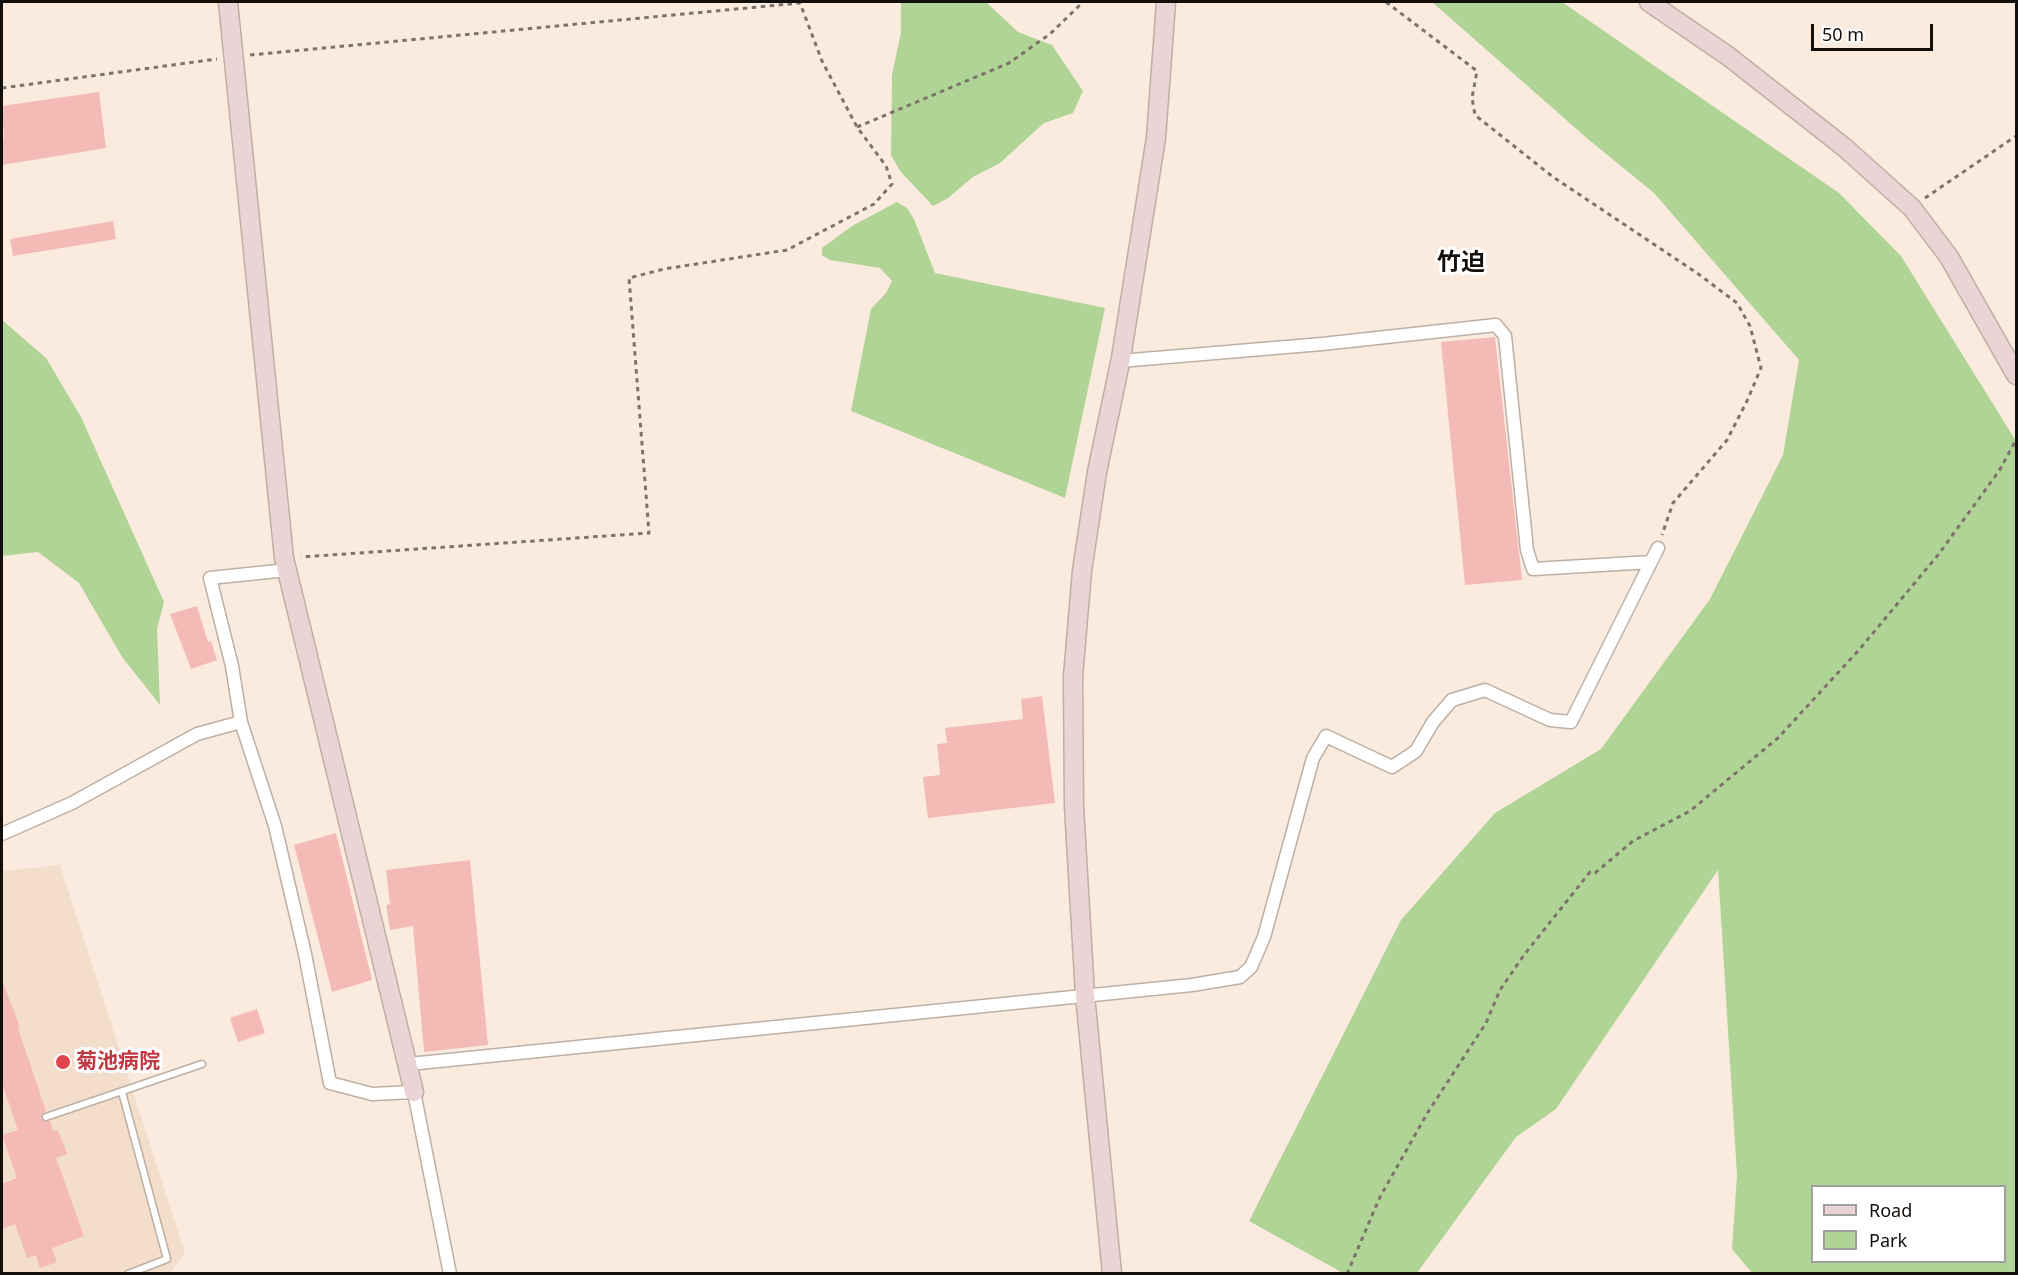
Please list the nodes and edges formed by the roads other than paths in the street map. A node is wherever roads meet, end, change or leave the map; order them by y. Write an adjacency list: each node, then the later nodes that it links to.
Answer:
1 (228, 2): 8 (street)
2 (1166, 2): 4 (street)
3 (1649, 2): 5 (street)
4 (1120, 361): 7 (street); 11 (street)
5 (2016, 375)
6 (1658, 548): 7 (street)
7 (1651, 562): 11 (street)
8 (286, 564): 9 (street); 13 (street)
9 (241, 722): 10 (street); 15 (street)
10 (2, 834)
11 (1085, 995): 13 (street); 19 (street)
12 (202, 1064): 14 (lane)
13 (409, 1064): 15 (street)
14 (122, 1092): 16 (lane); 17 (lane)
15 (414, 1092): 18 (street)
16 (46, 1117)
17 (128, 1274)
18 (450, 1274)
19 (1112, 1274)

